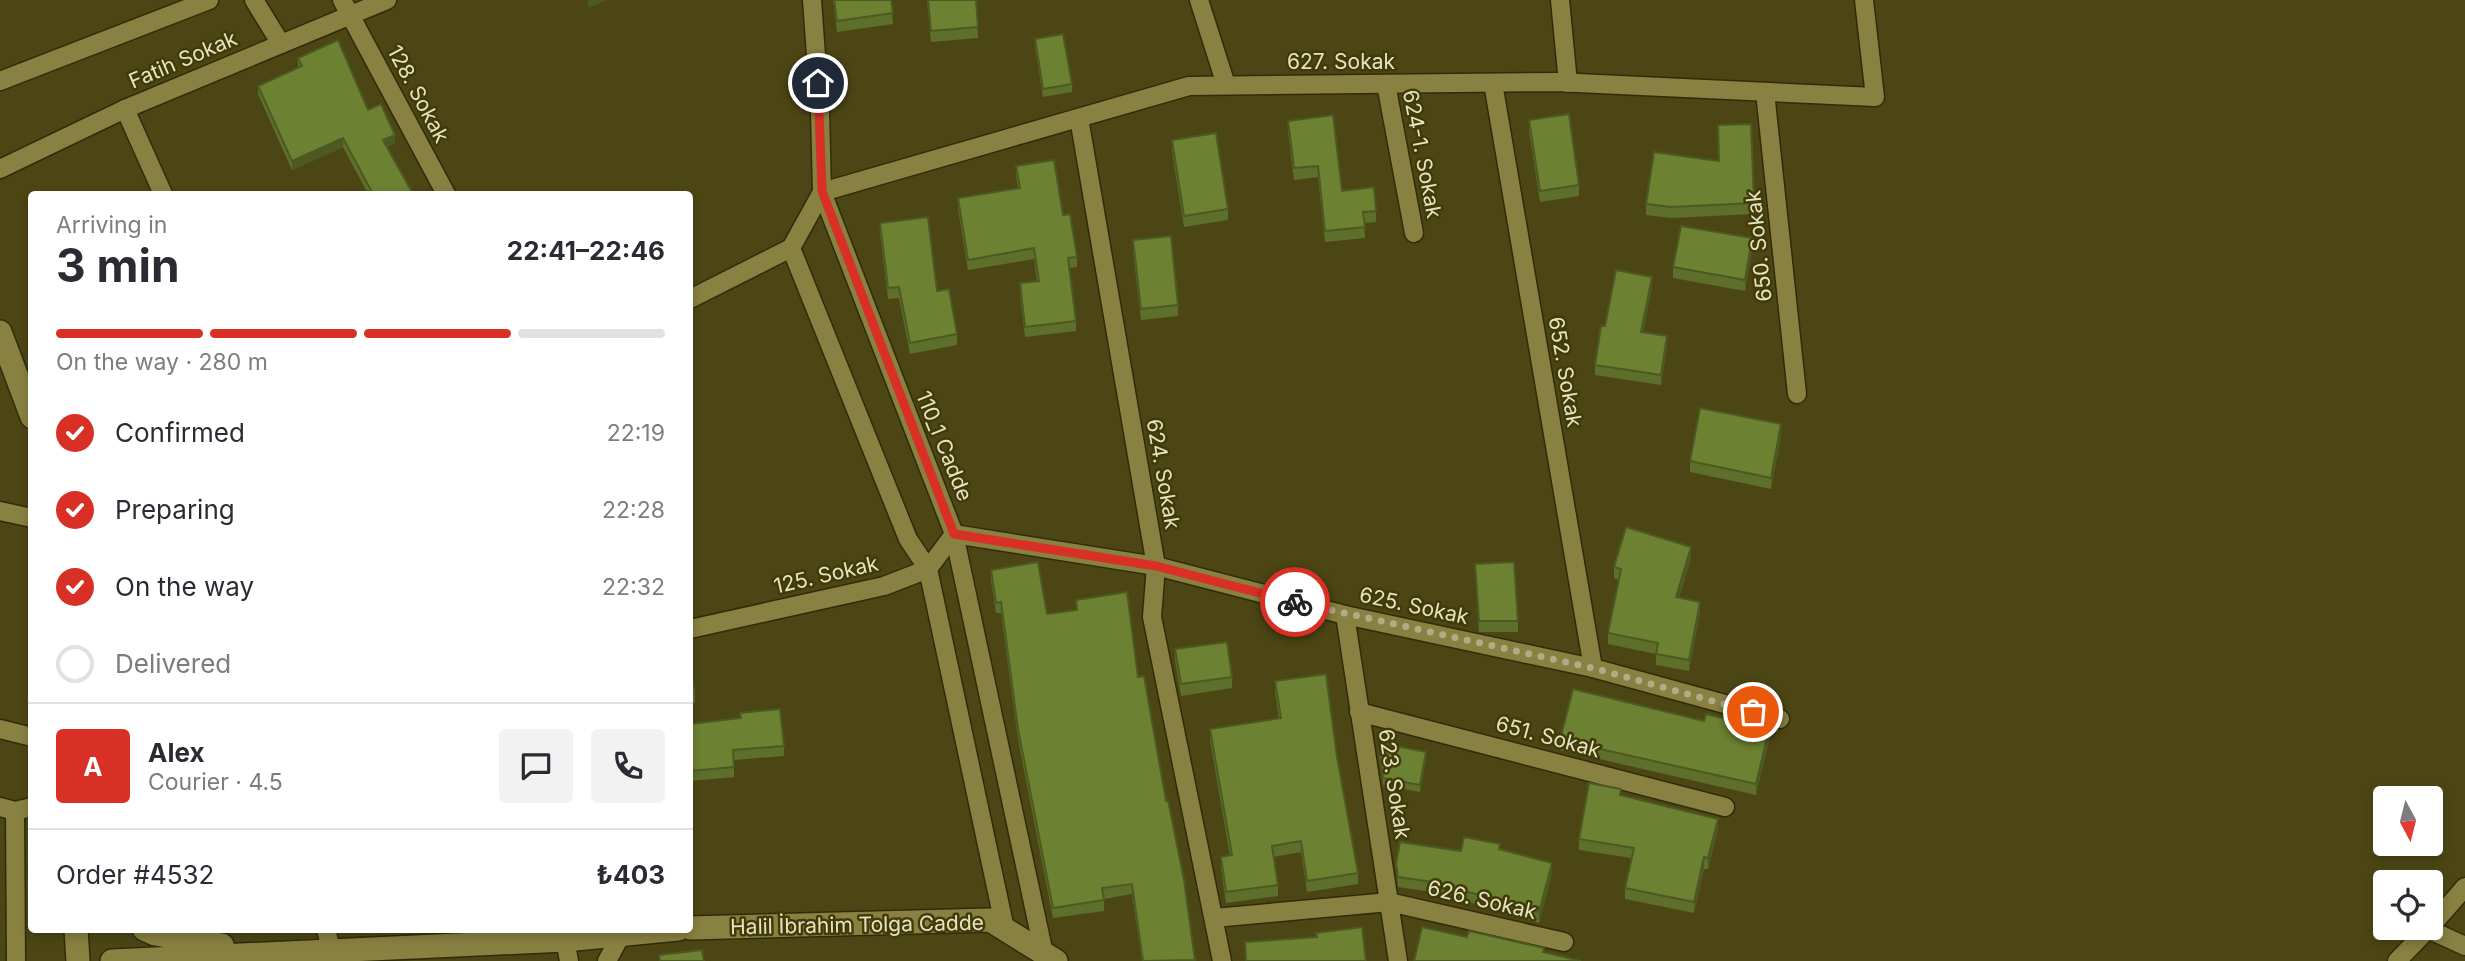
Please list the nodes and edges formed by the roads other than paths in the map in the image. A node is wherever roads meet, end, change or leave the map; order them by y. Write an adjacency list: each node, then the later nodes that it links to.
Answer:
1 (209, 0): 10 (street)
2 (254, 0): 9 (street)
3 (387, 0): 8 (street, Fatih Sokak)
4 (812, 0): 21 (street, 110_1 Cadde)
5 (1199, 0): 14 (street)
6 (1560, 0): 12 (street)
7 (1864, 0): 15 (street, 627. Sokak)
8 (347, 8): 9 (street, Fatih Sokak); 20 (street, 128. Sokak)
9 (281, 44): 16 (street, Fatih Sokak)
10 (0, 81)
11 (1493, 83): 12 (street, 627. Sokak); 13 (street, 627. Sokak); 35 (street, 652. Sokak)
12 (1568, 83): 15 (street, 627. Sokak)
13 (1386, 84): 14 (street, 627. Sokak); 22 (street, 624-1. Sokak)
14 (1227, 85): 17 (street, 627. Sokak)
15 (1765, 92): 26 (street, 650. Sokak)
16 (125, 109): 18 (street, Fatih Sokak); 19 (street)
17 (1079, 118): 21 (street, 627. Sokak); 31 (street, 624. Sokak)
18 (0, 169)
19 (162, 191)
20 (444, 191)
21 (822, 191): 23 (street); 30 (street, 110_1 Cadde)
22 (1414, 233)
23 (791, 248): 24 (street); 32 (street)
24 (693, 297)
25 (0, 332): 27 (street)
26 (1797, 394)
27 (28, 406)
28 (0, 511): 29 (street)
29 (28, 517)
30 (954, 534): 31 (street, 625. Sokak); 32 (street); 60 (street, 110_1 Cadde)
31 (1156, 566): 33 (street, 625. Sokak); 45 (street, 624. Sokak)
32 (928, 569): 34 (street, 125. Sokak); 47 (street)
33 (1345, 615): 35 (street, 625. Sokak); 36 (street, 623. Sokak)
34 (693, 628)
35 (1593, 668): 37 (street, 625. Sokak)
36 (1359, 712): 40 (street, 651. Sokak); 43 (street, 623. Sokak)
37 (1780, 719)
38 (0, 729): 39 (street)
39 (28, 736)
40 (1725, 807)
41 (15, 809): 63 (street)
42 (2465, 887): 44 (street)
43 (1389, 902): 45 (street, 626. Sokak); 55 (street, 626. Sokak); 69 (street, 623. Sokak)
44 (2443, 911)
45 (1214, 918): 68 (street, 624. Sokak)
46 (693, 928): 47 (street, Halil İbrahim Tolga Cadde)
47 (1005, 929): 60 (street, Halil İbrahim Tolga Cadde)
48 (76, 933): 64 (street)
49 (153, 933): 59 (street)
50 (640, 933): 52 (street)
51 (2443, 934): 56 (street)
52 (621, 935): 57 (street); 67 (street)
53 (328, 940): 58 (street); 59 (street)
54 (2417, 940): 70 (street)
55 (1564, 942)
56 (2465, 946)
57 (567, 950): 58 (street)
58 (438, 953)
59 (267, 957): 65 (street); 66 (street)
60 (1050, 957)
61 (0, 960): 62 (street)
62 (8, 961)
63 (16, 961)
64 (78, 961)
65 (112, 961)
66 (213, 961)
67 (607, 961)
68 (1222, 961)
69 (1398, 961)
70 (2397, 961)

